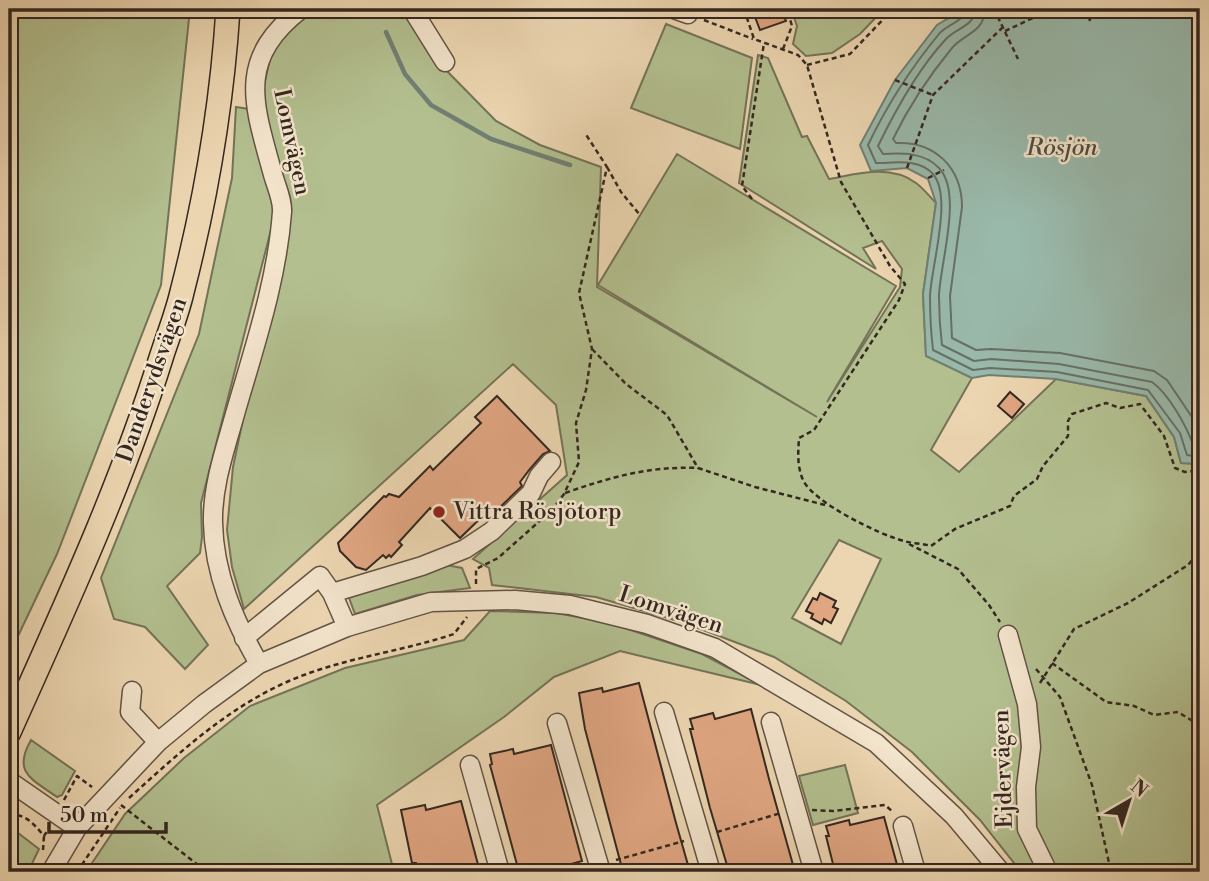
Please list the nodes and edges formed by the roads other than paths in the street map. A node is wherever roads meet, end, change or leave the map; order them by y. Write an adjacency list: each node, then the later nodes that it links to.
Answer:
1 (228, 9): 15 (main road, Danderydsvägen)
2 (301, 9): 9 (street, Lomvägen)
3 (412, 9): 4 (street)
4 (445, 62)
5 (551, 462): 6 (street)
6 (332, 593): 7 (street); 9 (street)
7 (347, 627): 10 (street, Lomvägen); 27 (street, Lomvägen)
8 (1008, 635): 28 (street, Ejdervägen)
9 (244, 638): 10 (street, Lomvägen)
10 (259, 664): 16 (street, Lomvägen)
11 (132, 691): 16 (street)
12 (664, 712): 24 (street)
13 (771, 722): 25 (street)
14 (557, 723): 21 (street)
15 (9, 732)
16 (159, 742): 20 (street, Lomvägen)
17 (470, 765): 23 (street)
18 (9, 781): 20 (street)
19 (903, 826): 26 (street)
20 (77, 828): 22 (street, Lomvägen)
21 (600, 869)
22 (51, 872)
23 (500, 872)
24 (711, 872)
25 (814, 872)
26 (916, 872)
27 (1001, 872)
28 (1048, 872)

